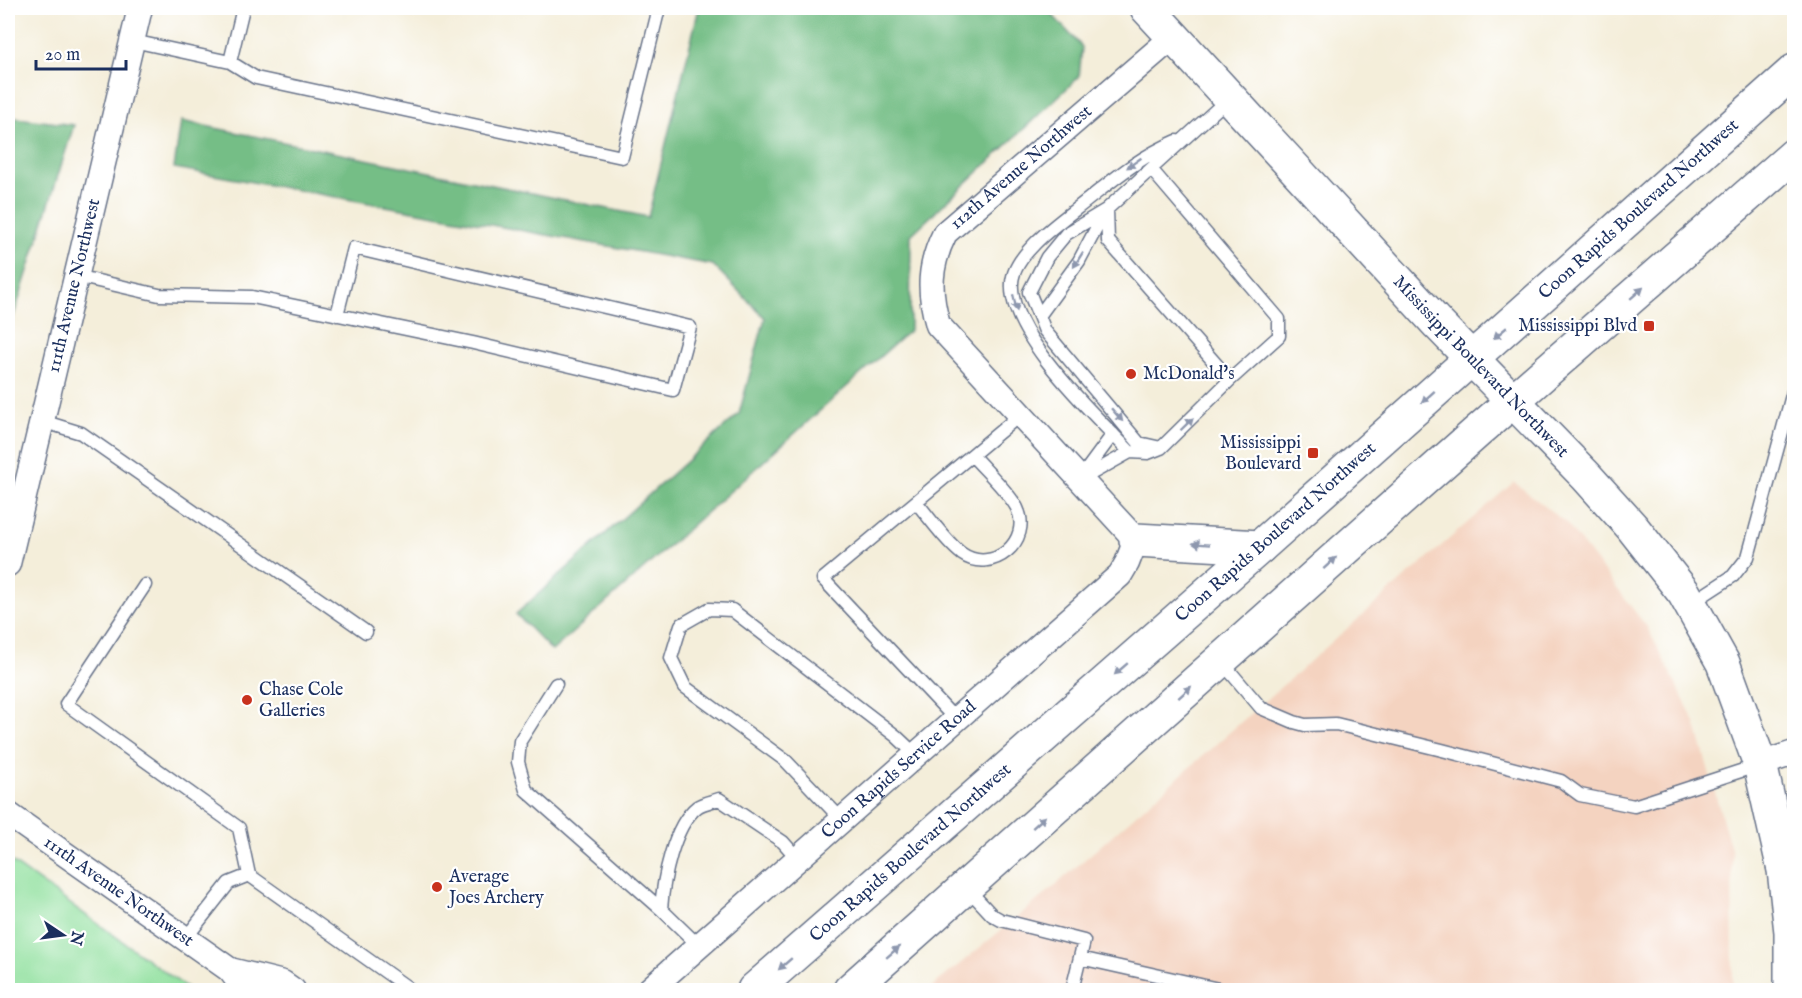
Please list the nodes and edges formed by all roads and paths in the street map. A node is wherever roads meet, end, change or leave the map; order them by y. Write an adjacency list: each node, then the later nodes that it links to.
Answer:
1 (140, 8): 5 (street, 111th Avenue Northwest)
2 (243, 8): 6 (lane)
3 (659, 8): 6 (lane)
4 (1161, 20): 8 (main road, Mississippi Boulevard Northwest); 20 (street, 112th Avenue Northwest)
5 (133, 41): 6 (lane); 13 (street, 111th Avenue Northwest)
6 (230, 62)
7 (1794, 71): 16 (main road, Coon Rapids Boulevard Northwest, one-way to 16)
8 (1229, 98): 9 (lane); 16 (main road, Mississippi Boulevard Northwest)
9 (1186, 137): 11 (lane); 22 (lane, one-way to 22)
10 (1794, 156): 19 (main road, one-way to 10)
11 (1151, 170): 12 (lane); 17 (lane)
12 (1107, 209): 15 (lane, one-way to 15); 15 (lane); 17 (lane)
13 (76, 276): 14 (lane); 21 (street, 111th Avenue Northwest)
14 (337, 315): 14 (lane)
15 (1039, 316): 23 (lane, one-way to 23)
16 (1471, 358): 19 (main road, Mississippi Boulevard Northwest); 29 (main road, Coon Rapids Boulevard Northwest, one-way to 29)
17 (1230, 380): 23 (lane, one-way to 17)
18 (1794, 388): 32 (lane)
19 (1514, 401): 32 (main road, Mississippi Boulevard Northwest); 34 (main road, one-way to 19)
20 (1020, 415): 25 (lane); 26 (street, 112th Avenue Northwest)
21 (42, 420): 30 (street, 111th Avenue Northwest); 33 (lane)
22 (1113, 434): 24 (lane); 26 (lane)
23 (1161, 448): 24 (lane)
24 (1130, 452): 26 (lane)
25 (972, 455): 27 (lane); 27 (lane)
26 (1080, 480): 28 (street, 112th Avenue Northwest)
27 (916, 502): 36 (lane)
28 (1136, 540): 29 (main road, one-way to 28); 36 (street, Coon Rapids Service Road)
29 (1260, 548): 55 (main road, Coon Rapids Boulevard Northwest, one-way to 55)
30 (8, 564)
31 (145, 585): 43 (lane)
32 (1690, 604): 39 (main road, Mississippi Boulevard Northwest)
33 (366, 632)
34 (1221, 660): 39 (lane); 44 (main road, one-way to 34)
35 (556, 684): 45 (lane)
36 (956, 720): 38 (street, Coon Rapids Service Road)
37 (1794, 753): 39 (street)
38 (916, 755): 41 (street, Coon Rapids Service Road); 41 (lane)
39 (1760, 765): 50 (main road, Mississippi Boulevard Northwest)
40 (8, 814): 46 (street, 111th Avenue Northwest)
41 (842, 820): 42 (street, Coon Rapids Service Road)
42 (798, 859): 45 (lane); 47 (street, Coon Rapids Service Road)
43 (249, 875): 46 (lane); 53 (lane)
44 (966, 887): 48 (lane); 56 (main road, one-way to 44)
45 (661, 909): 47 (lane)
46 (185, 939): 49 (street, 111th Avenue Northwest)
47 (699, 946): 54 (street, Coon Rapids Service Road)
48 (1080, 957): 57 (lane); 58 (lane)
49 (230, 970): 51 (street, 111th Avenue Northwest); 52 (street, 111th Avenue Northwest)
50 (1792, 977)
51 (245, 990)
52 (293, 990)
53 (411, 990)
54 (650, 990)
55 (754, 990)
56 (850, 990)
57 (1072, 990)
58 (1223, 990)

